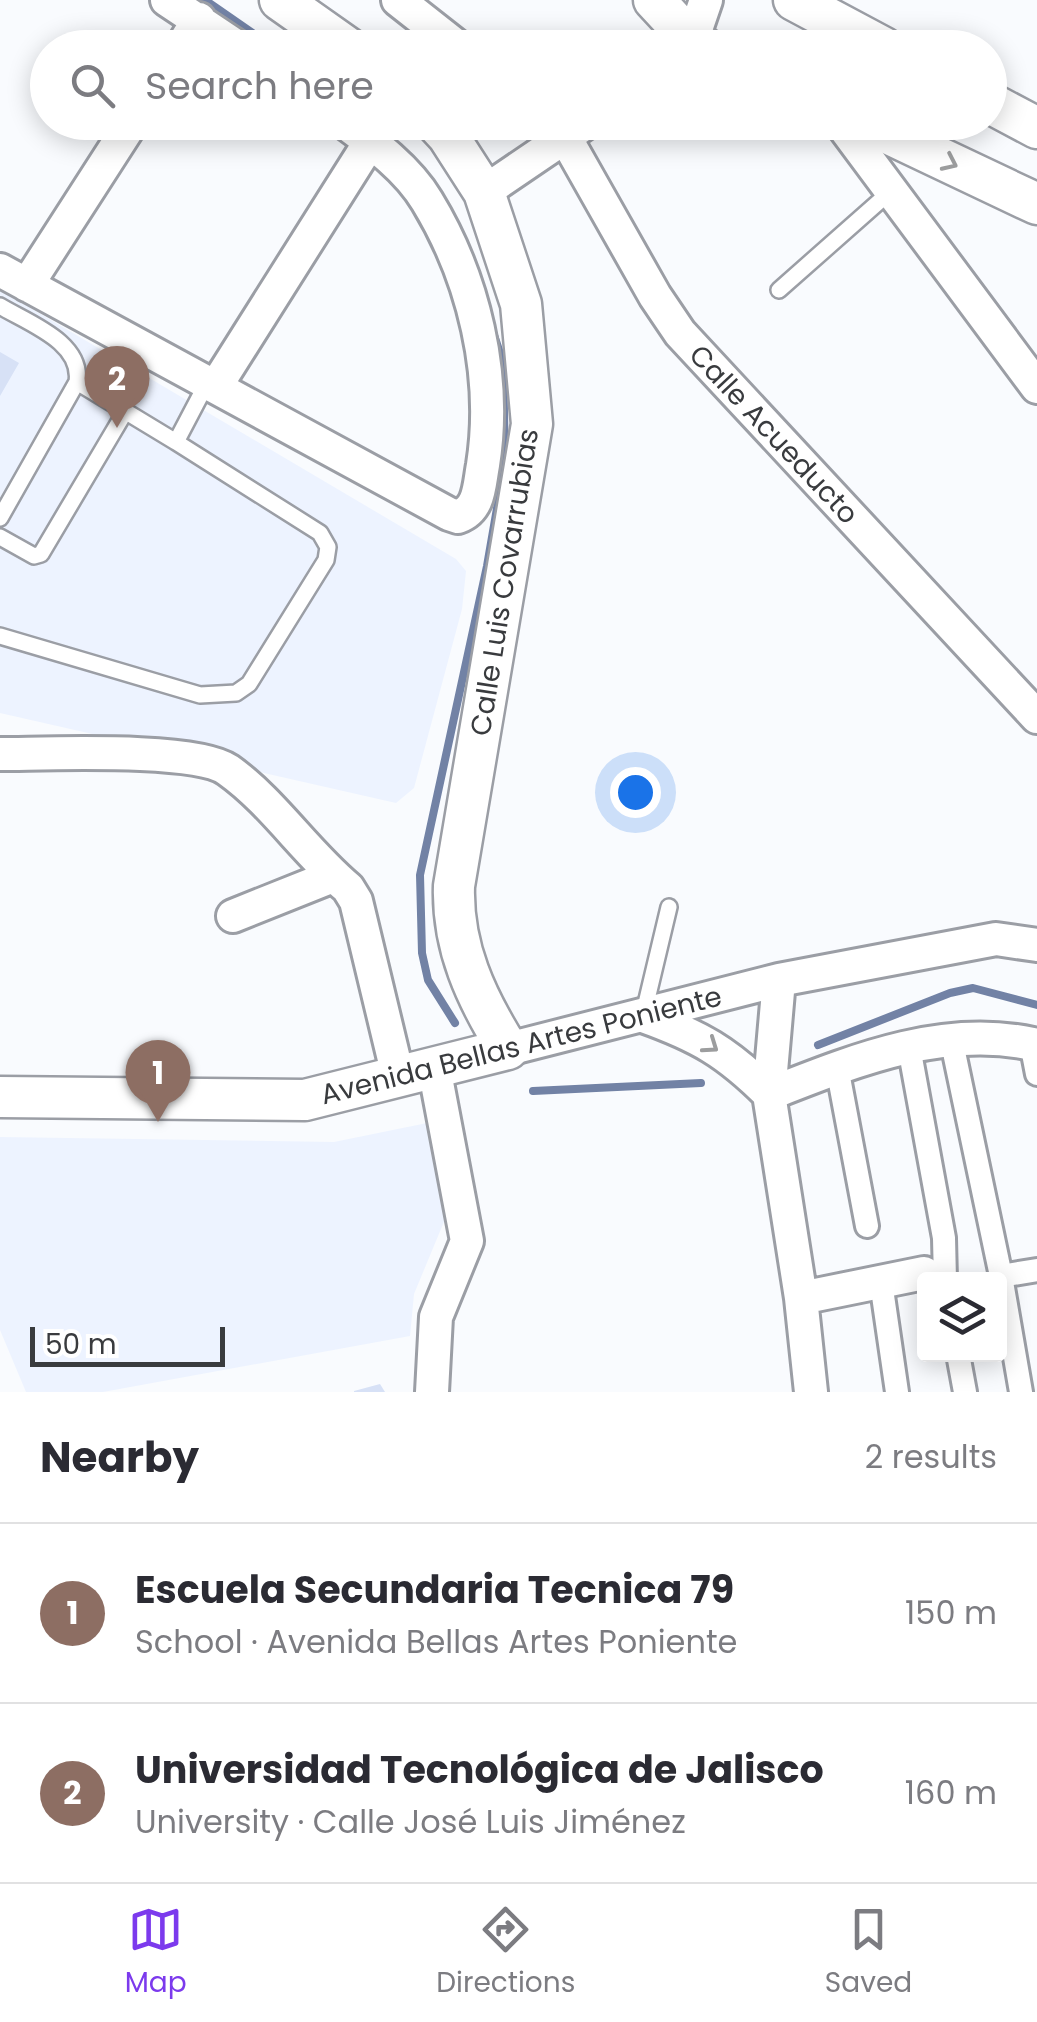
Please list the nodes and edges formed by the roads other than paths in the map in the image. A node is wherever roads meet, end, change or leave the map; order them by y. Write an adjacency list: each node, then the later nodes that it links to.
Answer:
1 (167, 0): 7 (street)
2 (280, 0): 10 (street)
3 (398, 0): 11 (street)
4 (654, 0): 12 (street)
5 (706, 0): 13 (street)
6 (794, 0): 14 (street)
7 (199, 19): 8 (street); 9 (street)
8 (192, 30)
9 (214, 30)
10 (322, 30)
11 (436, 30)
12 (681, 30)
13 (698, 30)
14 (850, 30)
15 (1007, 112): 16 (street)
16 (1037, 128)
17 (118, 140): 28 (street)
18 (361, 140): 32 (street)
19 (377, 140): 32 (street)
20 (451, 140): 26 (street, Calle Luis Covarrubias)
21 (550, 140): 26 (street)
22 (574, 140): 39 (street, Calle Acueducto)
23 (853, 140): 25 (street)
24 (902, 140): 27 (street, one-way to 27)
25 (891, 191): 29 (lane); 33 (street)
26 (484, 192): 49 (street, Calle Luis Covarrubias)
27 (1037, 204)
28 (13, 278): 32 (street)
29 (779, 290)
30 (0, 306): 31 (lane)
31 (77, 382): 34 (lane); 36 (lane)
32 (212, 383): 35 (lane)
33 (1037, 388)
34 (125, 412): 35 (lane); 37 (lane)
35 (176, 442): 38 (lane)
36 (0, 518)
37 (0, 537)
38 (0, 636)
39 (1037, 716)
40 (0, 754): 41 (street)
41 (334, 876): 43 (street); 52 (street)
42 (669, 907): 46 (lane)
43 (233, 916)
44 (1037, 945): 45 (street, Avenida Bellas Artes Poniente)
45 (779, 980): 46 (street, Avenida Bellas Artes Poniente); 53 (street)
46 (643, 1016): 49 (street, Avenida Bellas Artes Poniente); 53 (street, one-way to 53)
47 (951, 1038): 48 (street); 50 (street); 58 (street)
48 (909, 1047): 51 (street); 57 (street)
49 (508, 1049): 52 (street, Avenida Bellas Artes Poniente)
50 (1035, 1054)
51 (837, 1067): 53 (street); 55 (street)
52 (416, 1072): 54 (street, Avenida Bellas Artes Poniente); 65 (street)
53 (769, 1094): 62 (street)
54 (0, 1096)
55 (868, 1226)
56 (1037, 1270): 59 (street)
57 (937, 1272)
58 (1000, 1272)
59 (1007, 1275)
60 (917, 1276): 61 (street)
61 (881, 1282): 62 (street); 67 (street)
62 (801, 1298): 66 (street)
63 (1007, 1311): 69 (street)
64 (959, 1362): 68 (street)
65 (432, 1392)
66 (811, 1392)
67 (897, 1392)
68 (965, 1392)
69 (1021, 1392)

